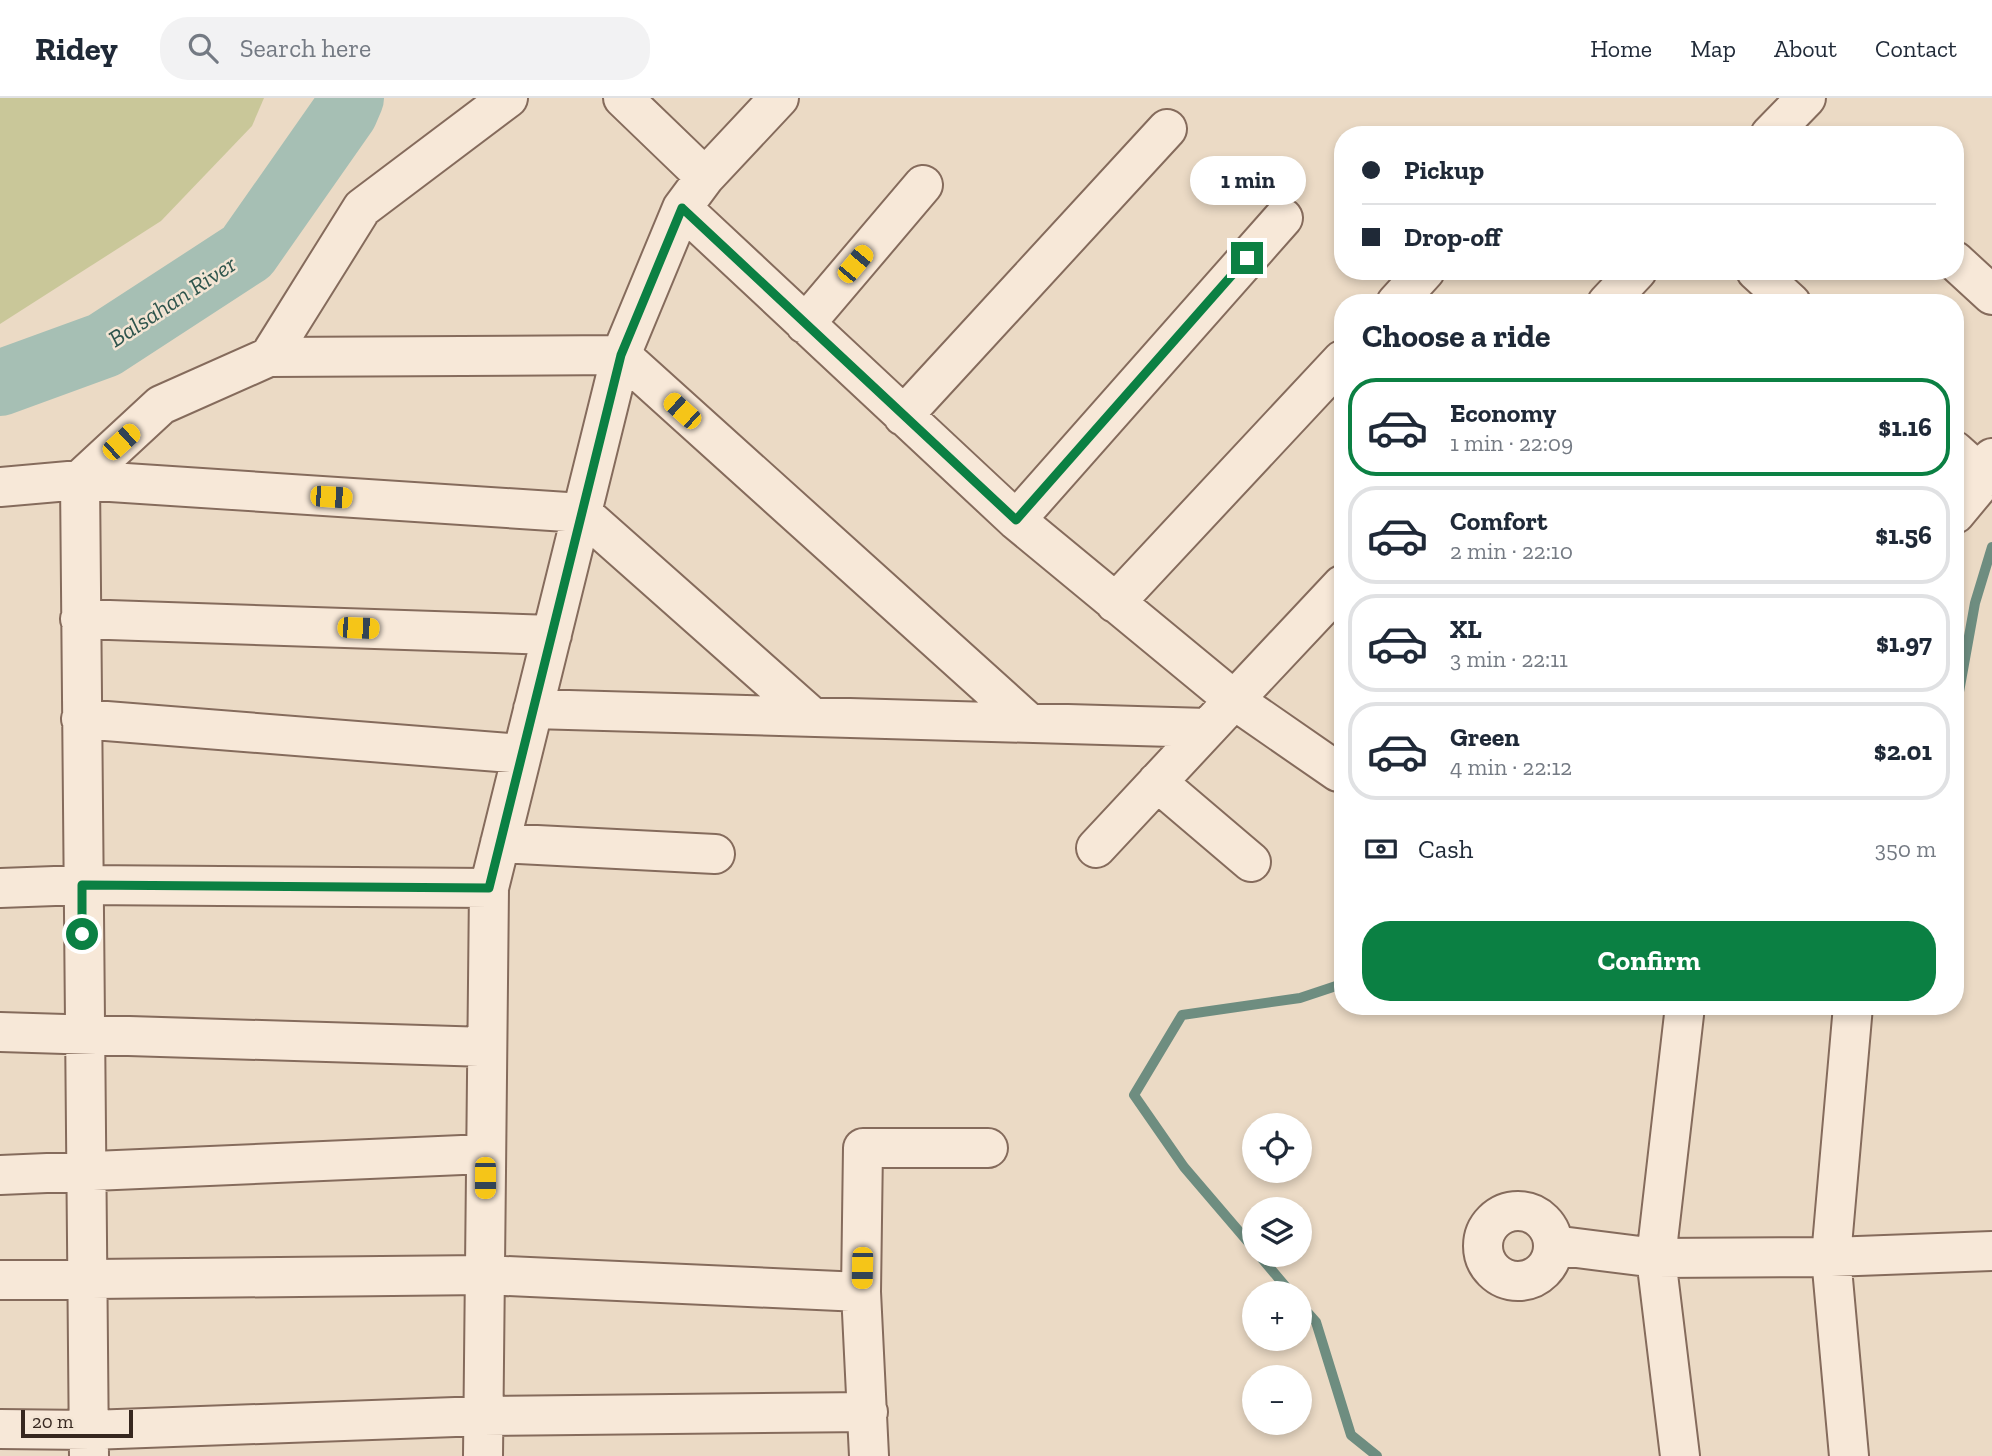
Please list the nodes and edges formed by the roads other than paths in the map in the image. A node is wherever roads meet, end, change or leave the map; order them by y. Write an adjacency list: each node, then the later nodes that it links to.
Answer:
1 (508, 98): 19 (street)
2 (623, 98): 5 (street)
3 (779, 98): 5 (street)
4 (1167, 129): 21 (street)
5 (705, 177): 7 (street)
6 (923, 185): 17 (street)
7 (682, 208): 17 (street); 18 (street)
8 (1283, 218): 28 (street)
9 (1964, 269): 16 (street)
10 (1417, 280): 13 (street)
11 (1629, 280): 14 (street)
12 (1766, 280): 15 (street)
13 (1404, 294)
14 (1617, 294)
15 (1781, 294)
16 (1992, 295)
17 (804, 324): 21 (street)
18 (621, 355): 19 (street); 27 (street); 37 (street)
19 (269, 357): 24 (street)
20 (1334, 369): 30 (street)
21 (903, 416): 28 (street)
22 (1964, 455): 23 (street)
23 (1989, 468): 26 (street)
24 (80, 480): 25 (street); 27 (street); 31 (street)
25 (0, 487)
26 (1964, 502)
27 (582, 513): 32 (street); 35 (street)
28 (1016, 520): 30 (street)
29 (1334, 594): 33 (street)
30 (1115, 603): 33 (street)
31 (80, 619): 32 (street); 36 (street)
32 (552, 635): 34 (street)
33 (1234, 700): 38 (street); 40 (street)
34 (533, 709): 35 (street); 39 (street)
35 (812, 717): 37 (street)
36 (81, 719): 39 (street); 46 (street)
37 (1029, 723): 38 (street)
38 (1207, 728): 41 (street)
39 (522, 754): 42 (street)
40 (1334, 769)
41 (1157, 782): 43 (street); 45 (street)
42 (500, 844): 44 (street); 48 (street)
43 (1096, 848)
44 (715, 854)
45 (1251, 862)
46 (82, 885): 47 (street); 48 (street); 52 (street)
47 (0, 888)
48 (489, 888): 53 (street)
49 (1684, 1015): 61 (street)
50 (1852, 1015): 60 (street)
51 (0, 1032): 52 (street)
52 (84, 1033): 53 (street); 56 (street)
53 (487, 1047): 55 (street)
54 (988, 1148): 65 (street)
55 (485, 1154): 56 (street); 62 (street)
56 (86, 1173): 57 (street); 64 (street)
57 (0, 1175)
58 (1553, 1245): 61 (street)
59 (1992, 1251): 60 (street)
60 (1831, 1257): 61 (street); 73 (street)
61 (1656, 1258): 72 (street)
62 (484, 1275): 64 (street); 65 (street); 67 (street)
63 (0, 1280): 64 (street)
64 (87, 1282): 69 (street)
65 (861, 1292): 66 (street)
66 (868, 1412): 67 (street); 71 (street)
67 (483, 1416): 69 (street); 70 (street)
68 (0, 1429): 69 (street)
69 (89, 1443)
70 (483, 1456)
71 (869, 1456)
72 (1681, 1456)
73 (1849, 1456)

